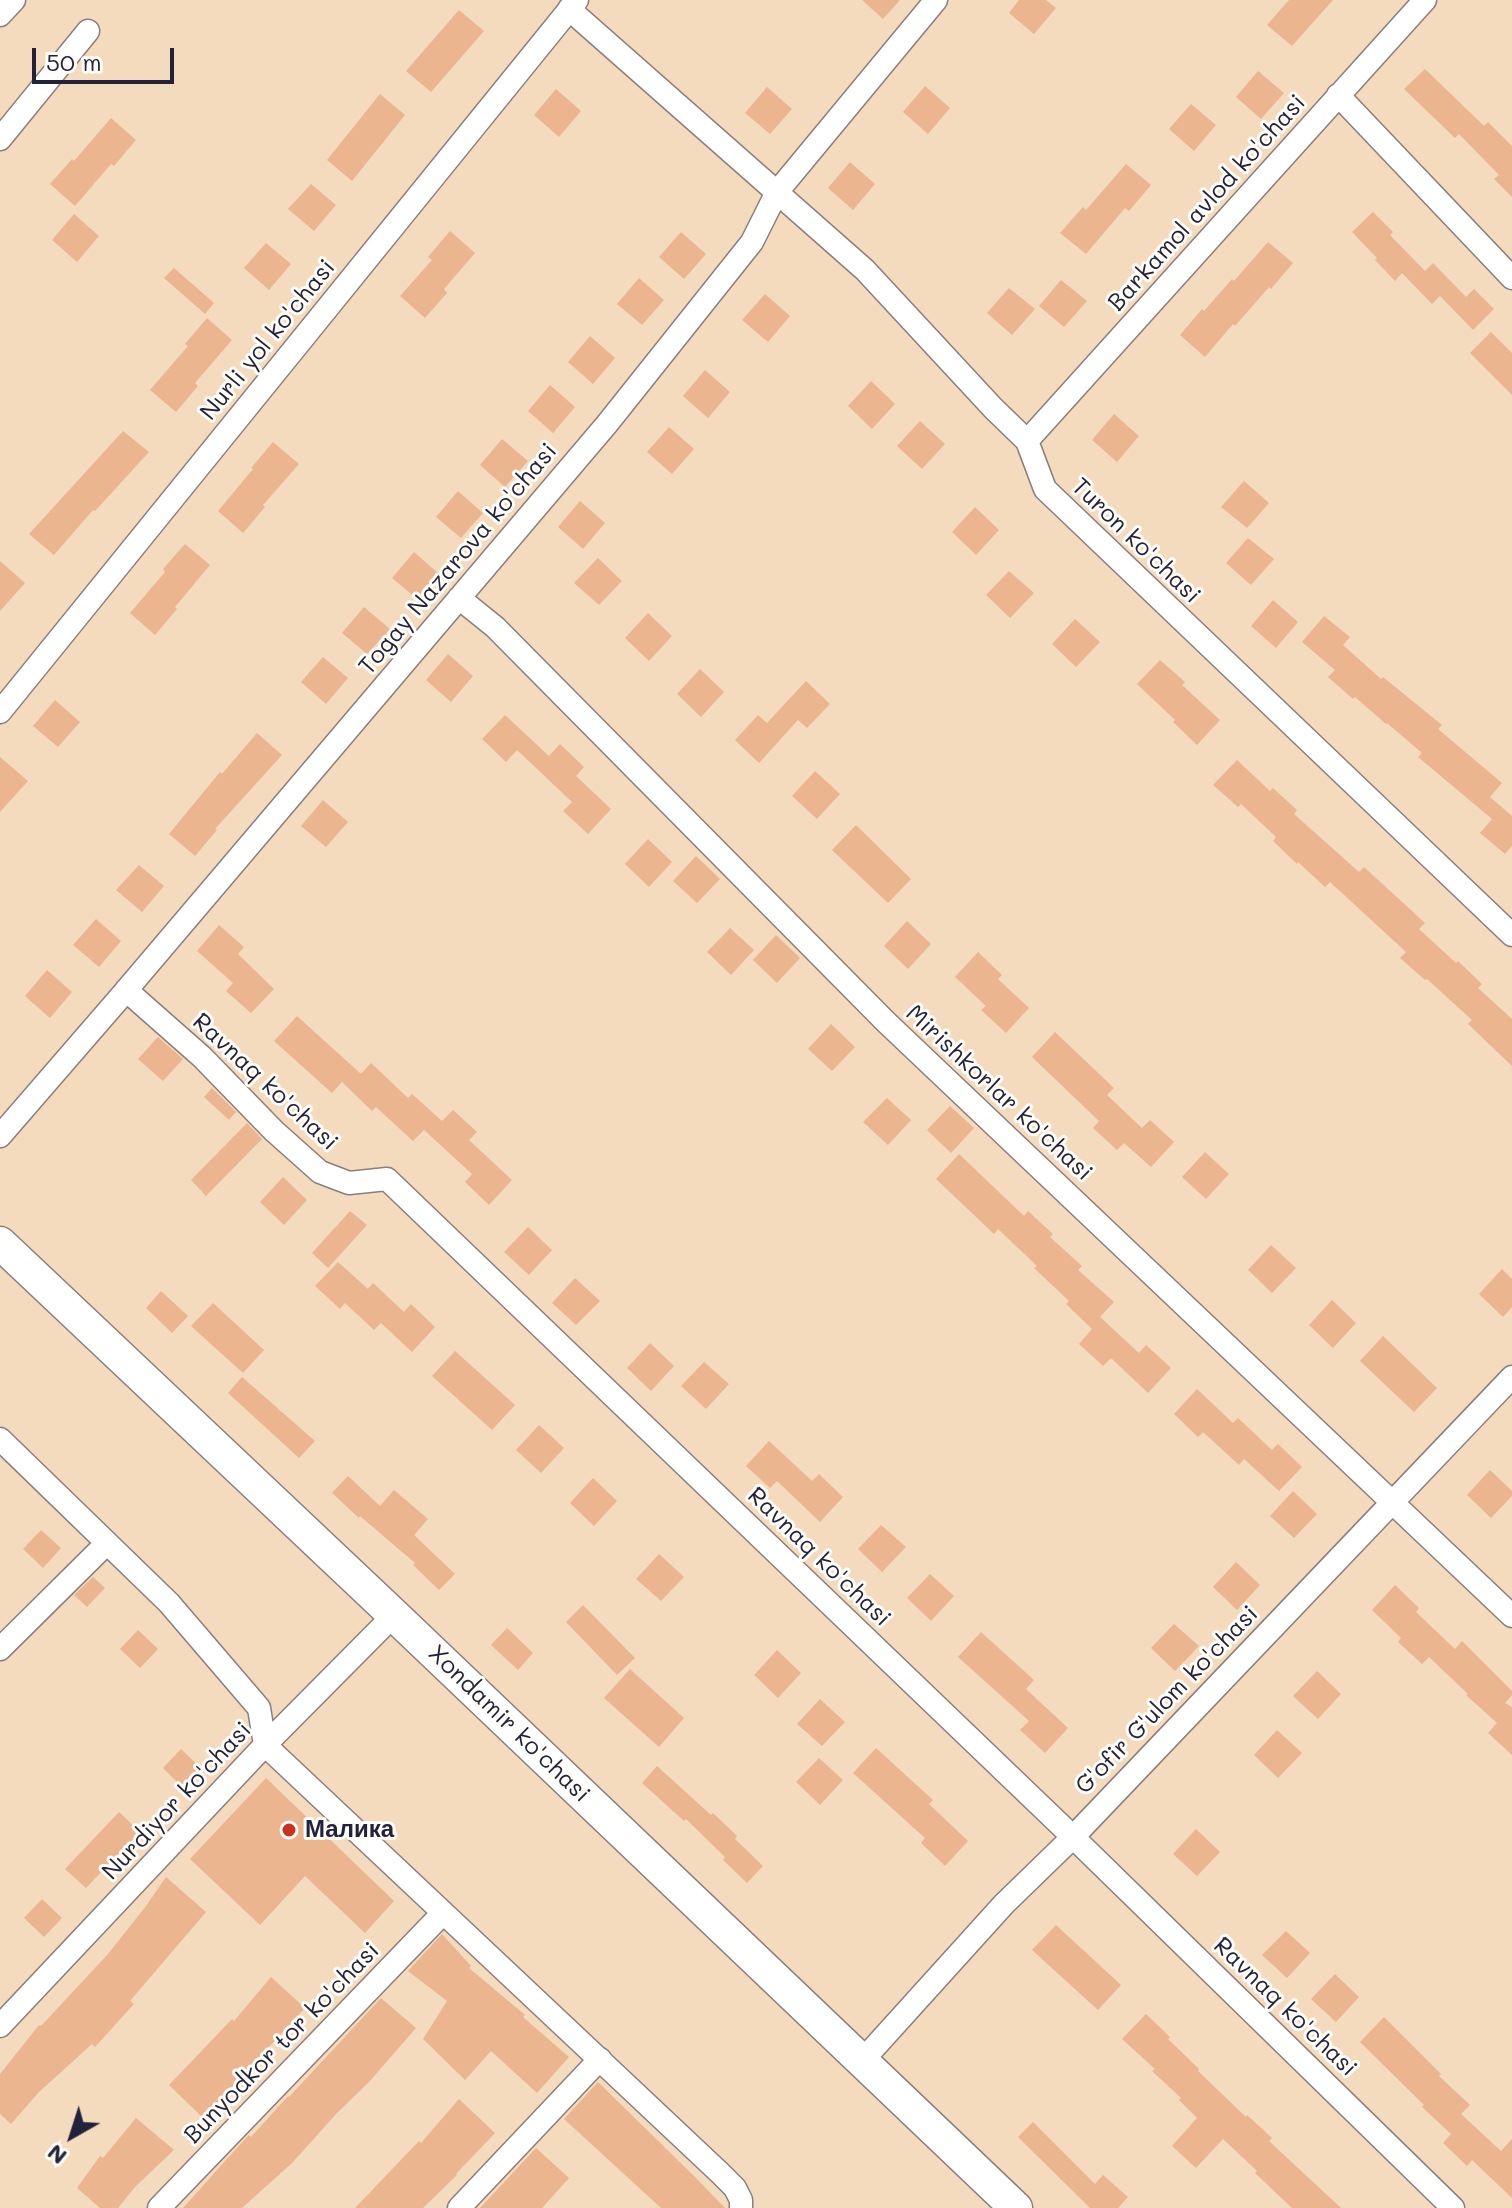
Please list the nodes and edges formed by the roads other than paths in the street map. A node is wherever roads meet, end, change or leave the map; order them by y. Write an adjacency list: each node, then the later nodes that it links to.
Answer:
1 (14, 0): 5 (street)
2 (936, 0): 9 (street, Togay Nazarova ko'chasi)
3 (1425, 0): 7 (street, Barkamol avlod ko'chasi)
4 (573, 4): 9 (street, Turon ko'chasi); 13 (street, Nurli yol ko'chasi)
5 (0, 15)
6 (88, 31): 8 (street)
7 (1338, 95): 10 (street); 11 (street, Barkamol avlod ko'chasi)
8 (0, 139)
9 (777, 192): 11 (street, Turon ko'chasi); 12 (street, Togay Nazarova ko'chasi)
10 (1512, 278)
11 (1027, 441): 14 (street, Turon ko'chasi)
12 (459, 598): 15 (street, Togay Nazarova ko'chasi); 20 (street, Mirishkorlar ko'chasi)
13 (0, 712)
14 (1512, 935)
15 (126, 990): 16 (street, Togay Nazarova ko'chasi); 26 (street, Ravnaq ko'chasi)
16 (0, 1136)
17 (0, 1243): 22 (main road, Xondamir ko'chasi)
18 (1512, 1377): 20 (street, G'ofir G'ulom ko'chasi)
19 (0, 1439): 21 (street)
20 (1393, 1503): 23 (street, Mirishkorlar ko'chasi); 26 (street, G'ofir G'ulom ko'chasi)
21 (107, 1543): 24 (street); 25 (street)
22 (394, 1615): 25 (street, Nurdiyor ko'chasi); 30 (main road, Xondamir ko'chasi)
23 (1512, 1616)
24 (0, 1649)
25 (265, 1745): 27 (street); 28 (street, Nurdiyor ko'chasi)
26 (1073, 1837): 30 (street, G'ofir G'ulom ko'chasi); 35 (street, Ravnaq ko'chasi)
27 (443, 1913): 29 (street); 31 (street, Bunyodkor tor ko'chasi)
28 (0, 2026)
29 (600, 2059): 32 (street); 33 (street)
30 (862, 2061): 34 (main road, Xondamir ko'chasi)
31 (159, 2208)
32 (459, 2208)
33 (741, 2208)
34 (1016, 2208)
35 (1453, 2208)

